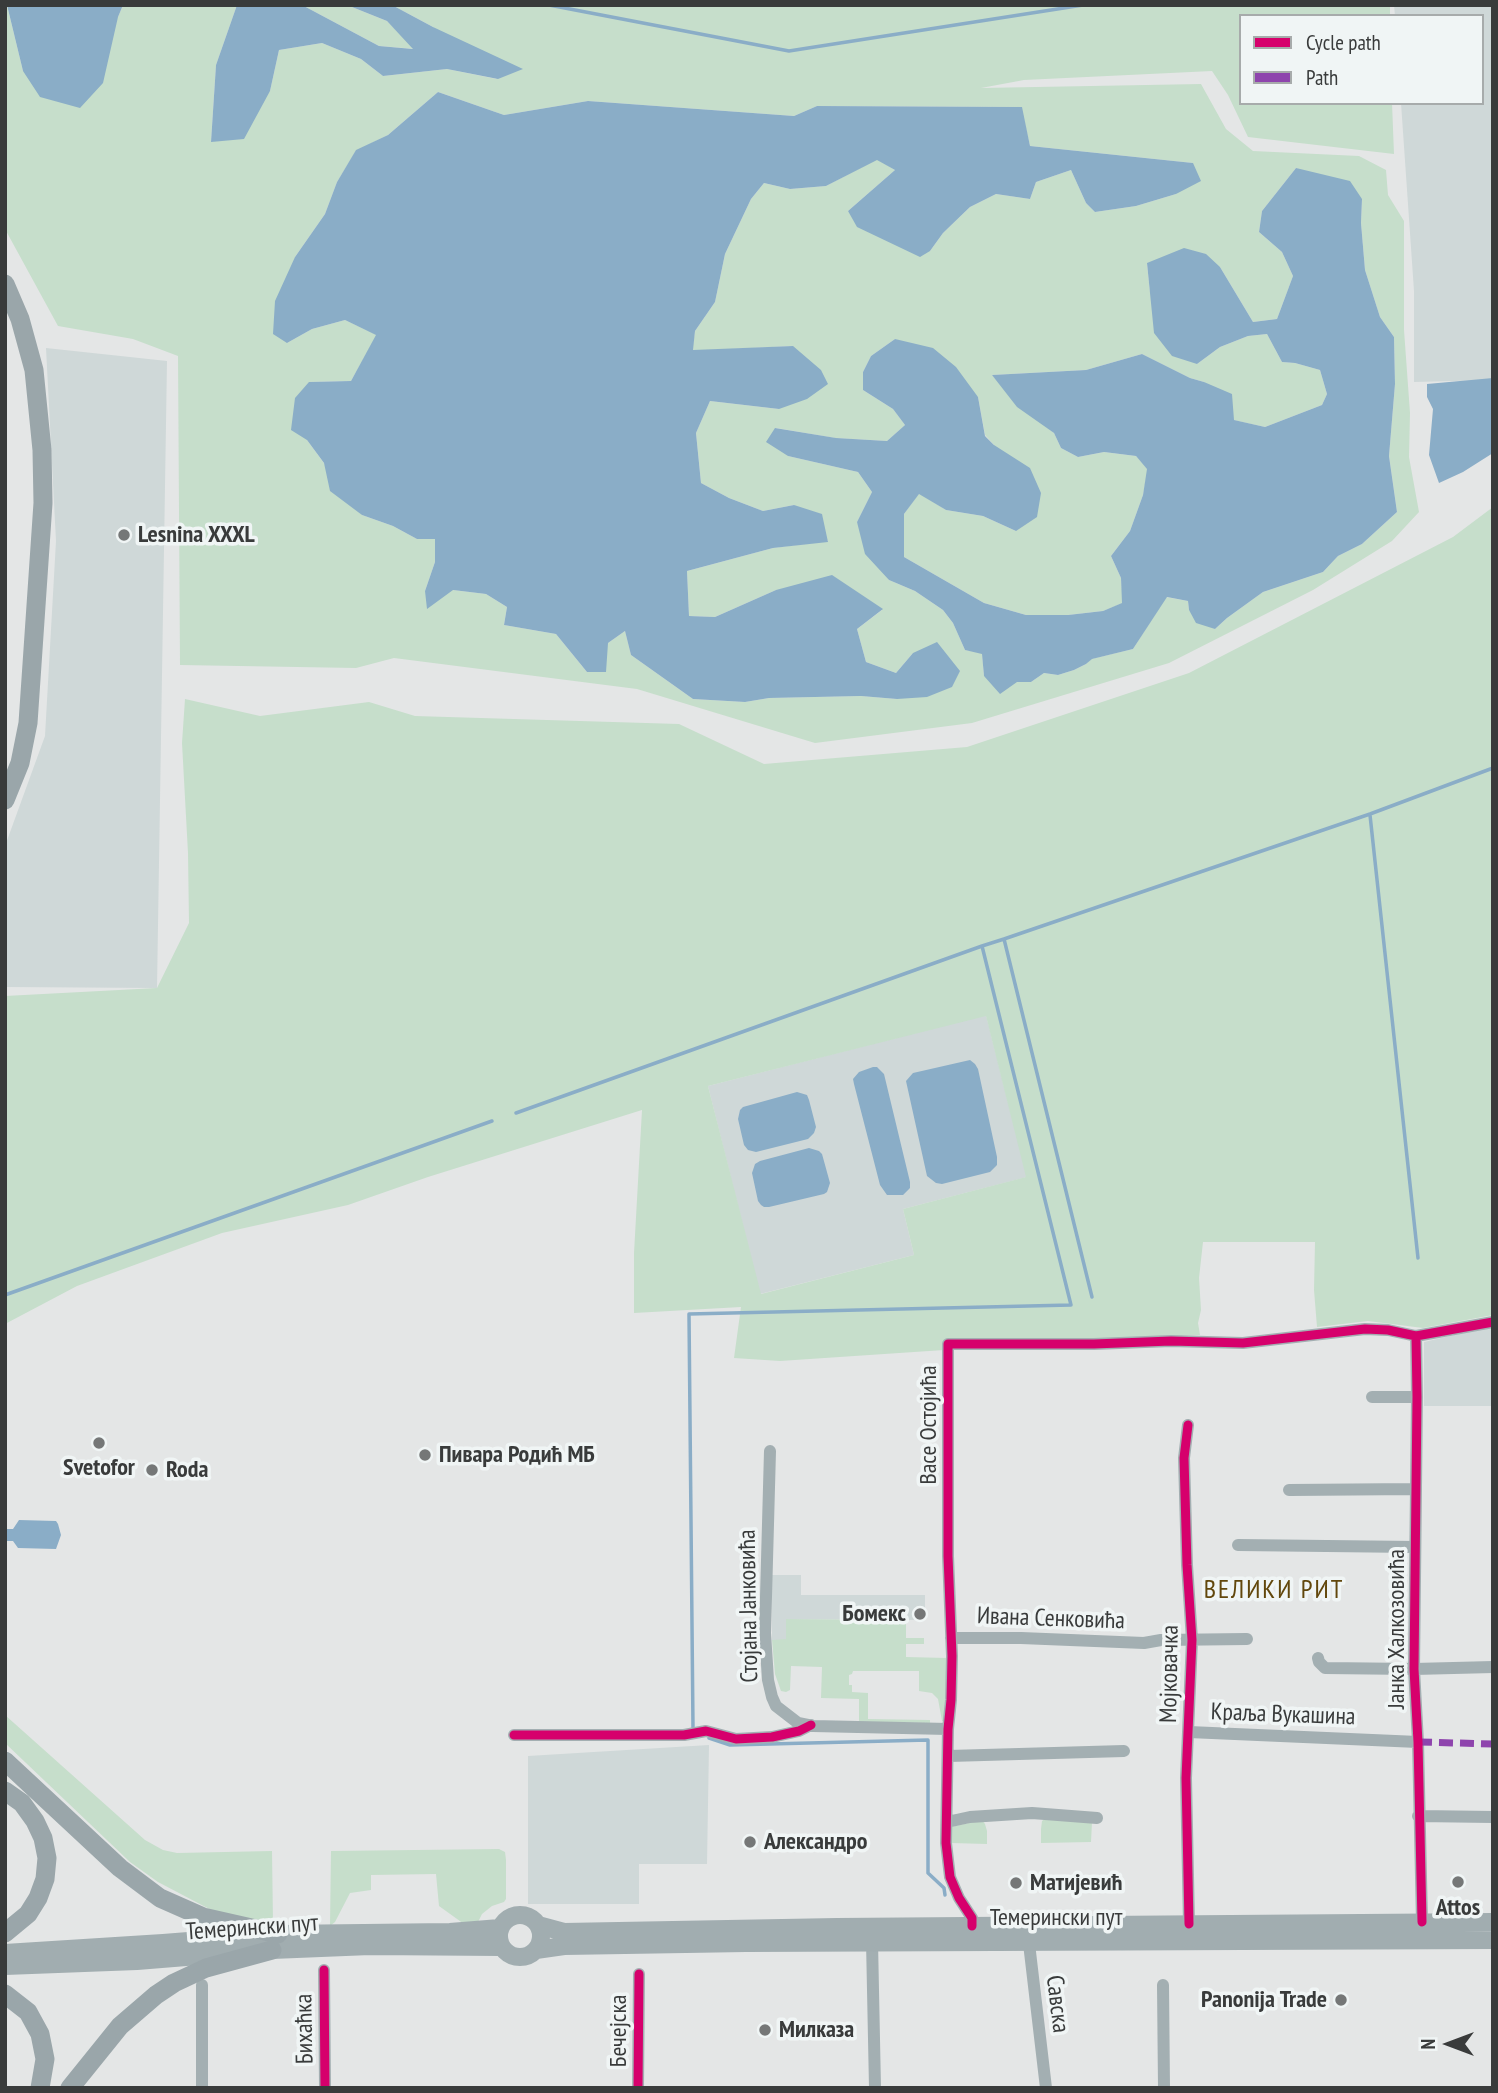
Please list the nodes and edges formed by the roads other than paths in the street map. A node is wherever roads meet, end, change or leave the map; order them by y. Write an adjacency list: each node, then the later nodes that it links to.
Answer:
1 (5, 284): 2 (main road)
2 (5, 800)
3 (1493, 1322): 4 (street)
4 (1416, 1336): 6 (street, Јанка Халкозовића); 13 (street, Васе Остојића)
5 (1372, 1397): 6 (street)
6 (1417, 1397): 9 (street, Јанка Халкозовића)
7 (1188, 1425): 15 (street, Мојковачка)
8 (770, 1451): 19 (street, Стојана Јанковића)
9 (1416, 1489): 10 (street); 12 (street, Јанка Халкозовића)
10 (1289, 1490)
11 (1238, 1545): 12 (street, Јанка Халкозовића)
12 (1415, 1547): 18 (street, Јанка Халкозовића)
13 (951, 1638): 15 (street, Ивана Сенковића); 20 (street, Васе Остојића)
14 (1247, 1639): 15 (street, Ивана Сенковића)
15 (1192, 1640): 21 (street, Мојковачка)
16 (1318, 1658): 18 (street)
17 (1493, 1667): 18 (street)
18 (1413, 1669): 23 (street, Јанка Халкозовића)
19 (811, 1725): 20 (street, Стојана Јанковића); 22 (street)
20 (948, 1729): 25 (street, Васе Остојића)
21 (1189, 1732): 23 (street, Краља Вукашина); 34 (street, Мојковачка)
22 (514, 1735)
23 (1418, 1742): 28 (street, Јанка Халкозовића)
24 (1124, 1751): 25 (street)
25 (948, 1756): 31 (street, Васе Остојића)
26 (5, 1761): 42 (main road)
27 (5, 1791): 38 (main road)
28 (1418, 1816): 29 (street); 32 (street, Јанка Халкозовића)
29 (1493, 1817)
30 (1097, 1818): 31 (street)
31 (947, 1822): 36 (street, Васе Остојића)
32 (1422, 1922): 33 (main road, Темерински пут); 34 (main road, Темерински пут)
33 (1493, 1922)
34 (1189, 1924): 39 (main road, Темерински пут)
35 (538, 1925): 36 (main road, Темерински пут); 37 (main road); 44 (main road)
36 (972, 1926): 39 (main road, Темерински пут)
37 (500, 1928): 42 (main road, Темерински пут); 43 (main road)
38 (5, 1933)
39 (1028, 1934): 40 (main road, Темерински пут); 41 (main road, Темерински пут); 58 (street, Савска)
40 (1493, 1940)
41 (872, 1941): 44 (main road, Темерински пут); 57 (street)
42 (275, 1942): 43 (main road, Темерински пут); 45 (main road, Темерински пут); 46 (main road, Темерински пут); 53 (main road)
43 (501, 1947): 44 (main road)
44 (536, 1950)
45 (5, 1953)
46 (5, 1966)
47 (324, 1970): 55 (street, Бихаћка)
48 (639, 1974): 56 (street, Бечејска)
49 (202, 1985): 54 (street)
50 (1163, 1985): 59 (street)
51 (5, 1993): 52 (main road)
52 (40, 2088)
53 (70, 2088)
54 (202, 2088)
55 (325, 2088)
56 (638, 2088)
57 (875, 2088)
58 (1046, 2088)
59 (1164, 2088)

